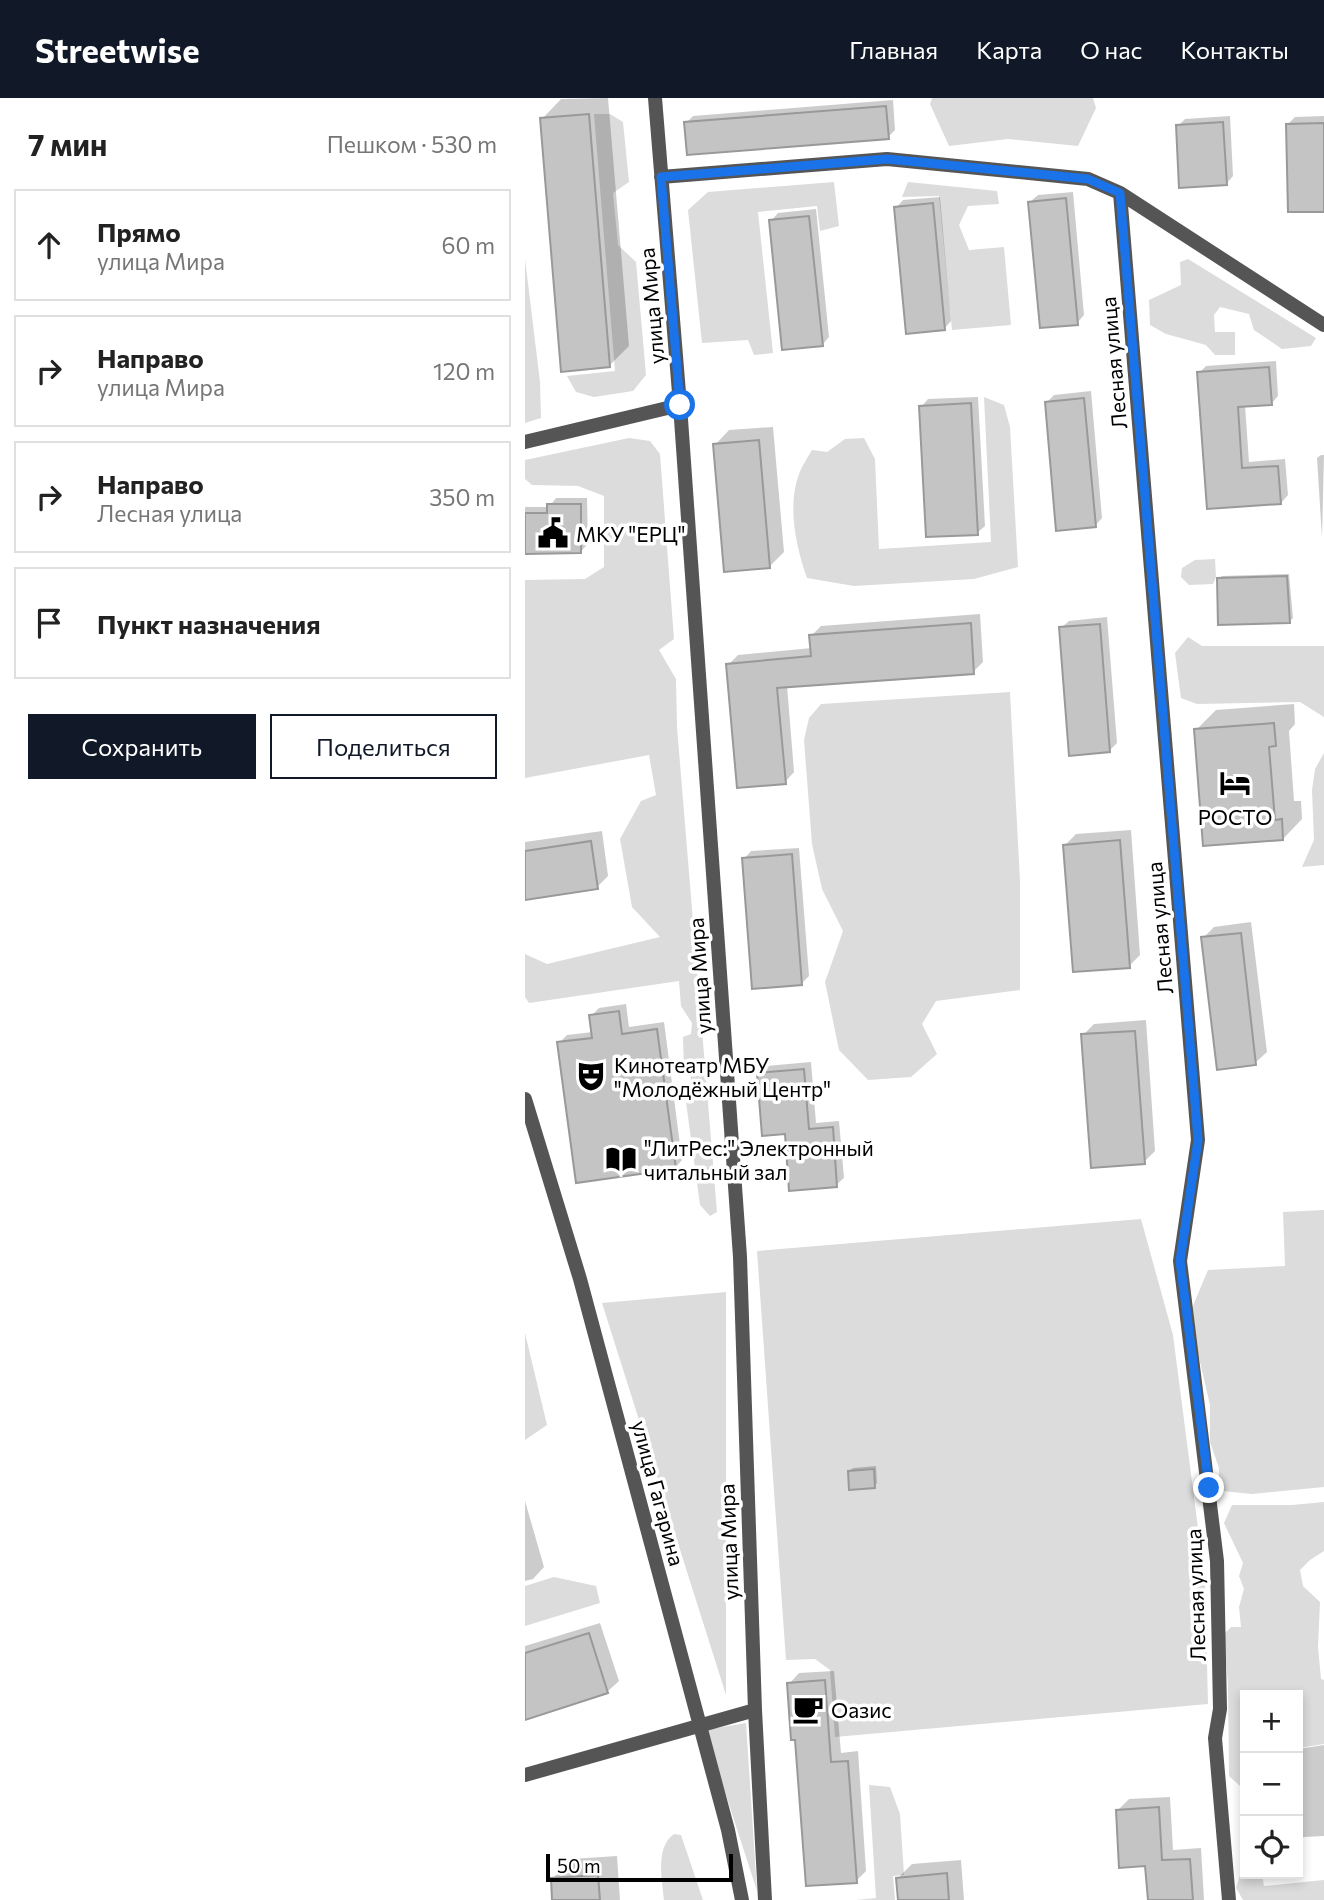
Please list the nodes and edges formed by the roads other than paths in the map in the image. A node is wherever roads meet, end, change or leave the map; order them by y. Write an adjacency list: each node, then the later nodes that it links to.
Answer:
1 (655, 98): 2 (street, улица Мира)
2 (661, 177): 3 (street); 5 (street, улица Мира)
3 (1120, 193): 4 (street); 13 (street, Лесная улица)
4 (1324, 326)
5 (680, 405): 6 (street); 8 (street, улица Мира)
6 (525, 442)
7 (525, 1099): 9 (street, улица Гагарина)
8 (755, 1710): 9 (street); 12 (street, улица Мира)
9 (699, 1726): 10 (street); 11 (street, улица Гагарина)
10 (525, 1775)
11 (742, 1900)
12 (765, 1900)
13 (1229, 1900)

